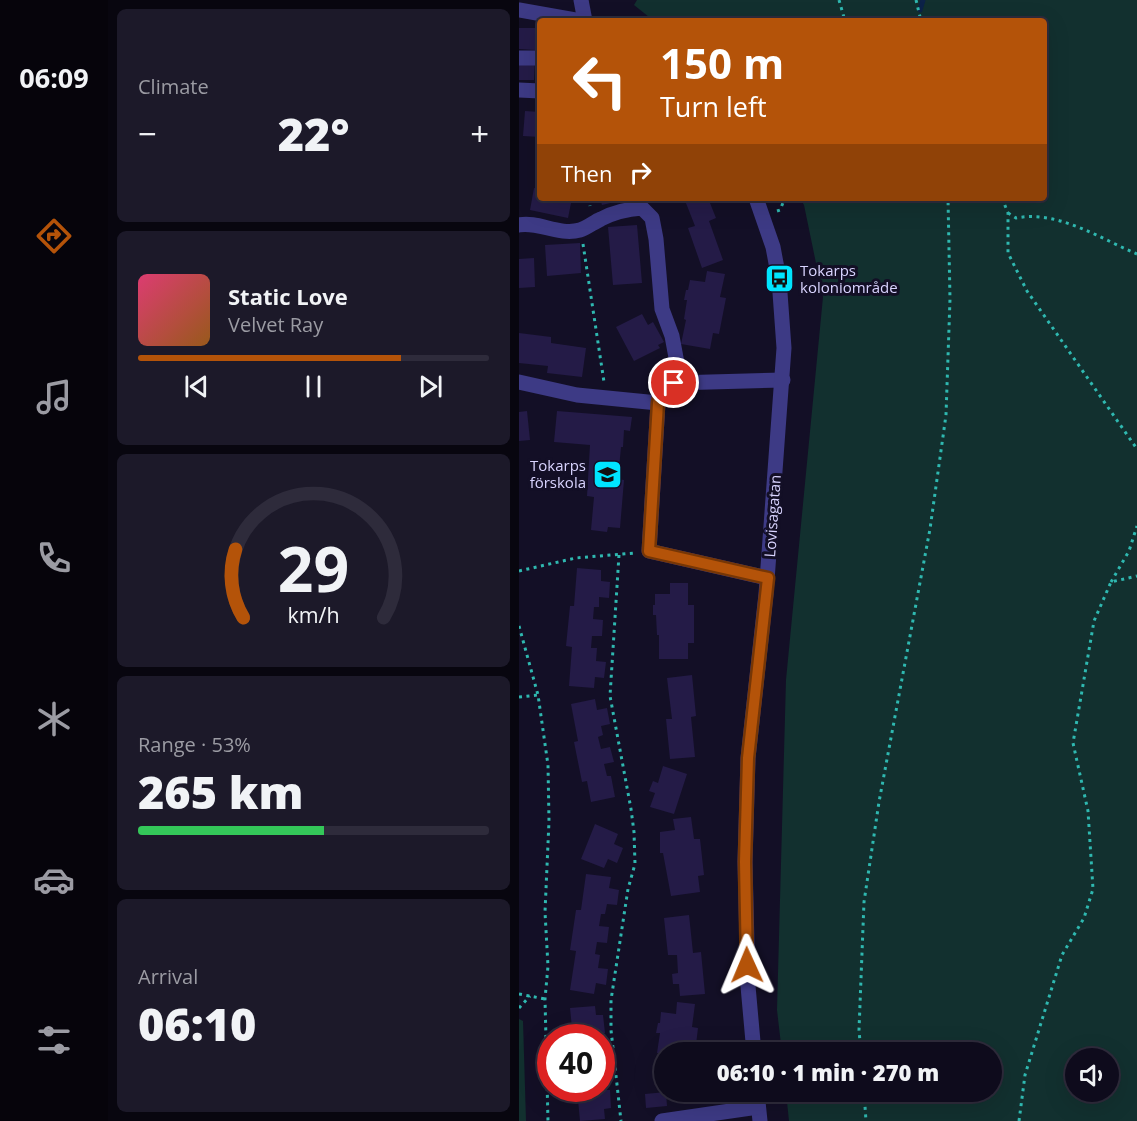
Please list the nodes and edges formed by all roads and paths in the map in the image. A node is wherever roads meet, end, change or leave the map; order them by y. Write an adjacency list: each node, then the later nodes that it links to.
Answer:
1 (582, 0): 6 (street)
2 (839, 0): 7 (path)
3 (916, 0): 8 (path)
4 (519, 10): 5 (street)
5 (564, 18)
6 (585, 18)
7 (844, 18)
8 (920, 18)
9 (519, 58): 10 (street)
10 (537, 58)
11 (519, 90): 12 (street)
12 (537, 91)
13 (757, 201): 20 (street, Lovisagatan)
14 (948, 201): 41 (path)
15 (1003, 201): 16 (path)
16 (1008, 213): 19 (path); 25 (path)
17 (519, 225): 18 (street)
18 (580, 230): 22 (street); 23 (path)
19 (1137, 254)
20 (783, 380): 22 (street); 31 (street, Lovisagatan)
21 (519, 382): 23 (street)
22 (674, 383): 24 (street)
23 (606, 398): 24 (street)
24 (658, 403): 27 (street)
25 (1137, 449)
26 (1137, 526): 32 (path)
27 (649, 551): 28 (path); 31 (street)
28 (619, 555): 29 (path); 45 (path)
29 (519, 571)
30 (1137, 576): 32 (path)
31 (768, 578): 40 (street, Lovisagatan)
32 (1111, 582): 48 (path)
33 (519, 626): 34 (path)
34 (538, 695): 35 (path); 38 (path)
35 (519, 697)
36 (519, 994): 37 (path)
37 (530, 996): 38 (path); 39 (path)
38 (545, 999): 44 (path)
39 (519, 1008)
40 (753, 1042)
41 (860, 1042)
42 (865, 1102): 47 (path)
43 (759, 1107): 46 (street)
44 (547, 1121)
45 (621, 1121)
46 (662, 1121)
47 (866, 1121)
48 (1019, 1121)

